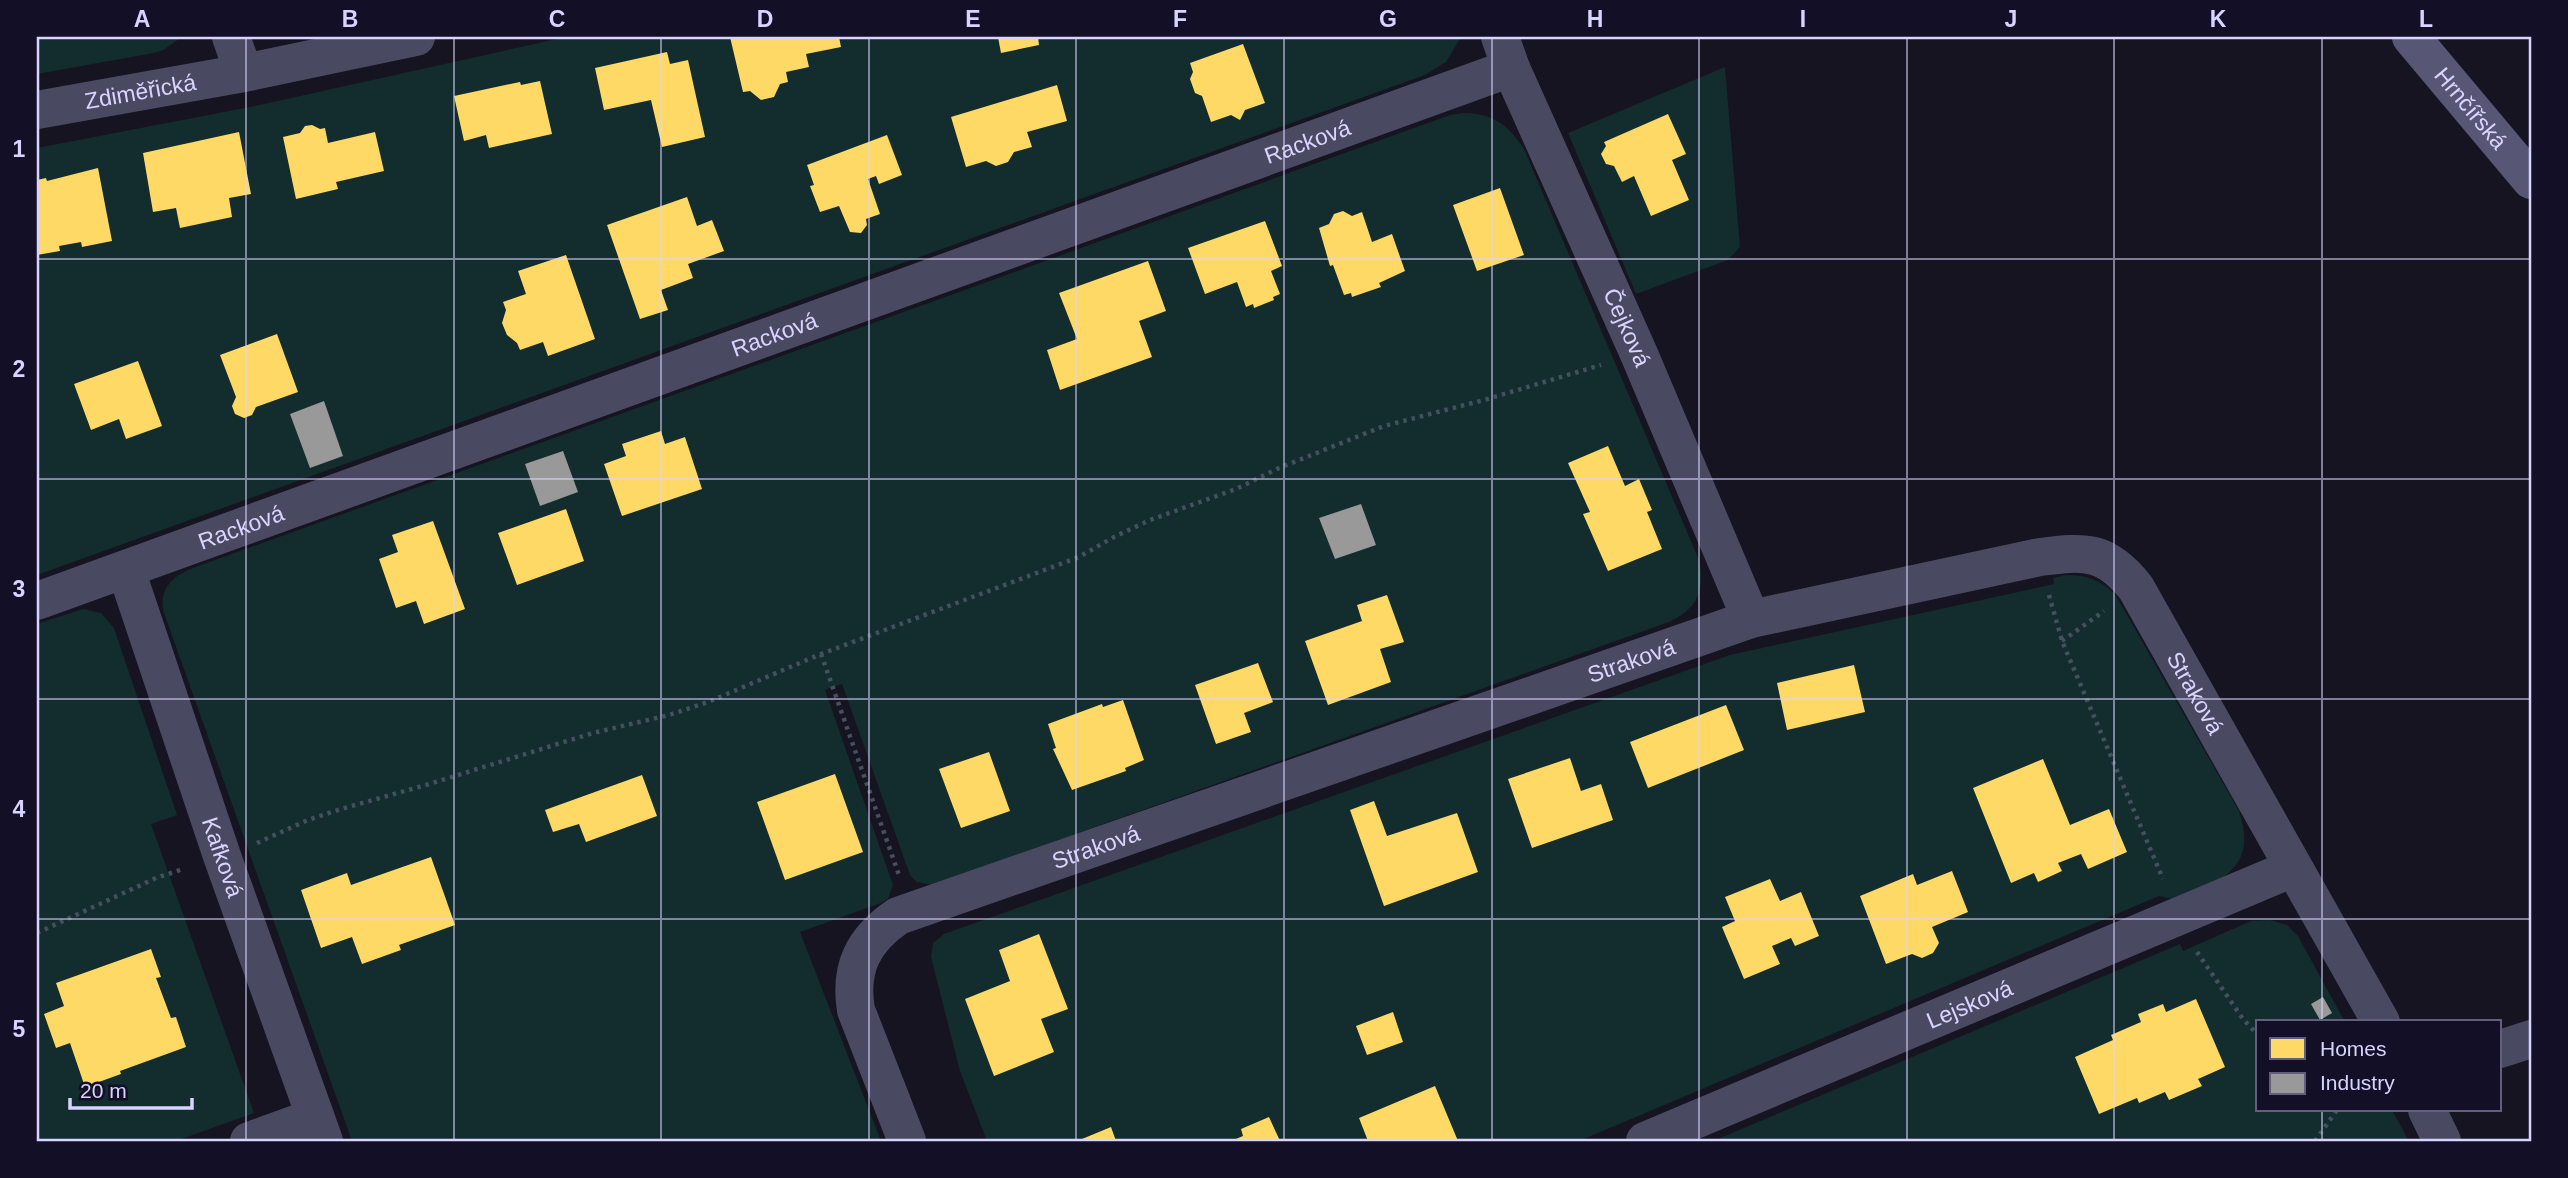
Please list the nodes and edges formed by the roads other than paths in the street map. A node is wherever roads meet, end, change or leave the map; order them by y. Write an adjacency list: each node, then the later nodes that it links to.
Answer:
1 (231, 37): 5 (street)
2 (416, 37): 5 (street, Zdiměřická)
3 (2411, 37): 7 (street, Hrnčířská)
4 (1506, 52): 8 (street, Racková); 10 (street, Čejková)
5 (244, 73): 6 (street, Zdiměřická)
6 (37, 110)
7 (2531, 180)
8 (126, 570): 9 (street, Racková); 16 (street, Kafková)
9 (37, 601)
10 (1751, 619): 11 (street, Straková); 18 (street, Straková)
11 (2293, 868): 12 (street, Straková); 19 (street, Lejsková)
12 (2380, 1020)
13 (2531, 1039): 14 (street)
14 (2502, 1048)
15 (2428, 1112): 20 (street)
16 (319, 1129): 17 (street)
17 (249, 1141)
18 (907, 1141)
19 (1645, 1141)
20 (2442, 1141)

